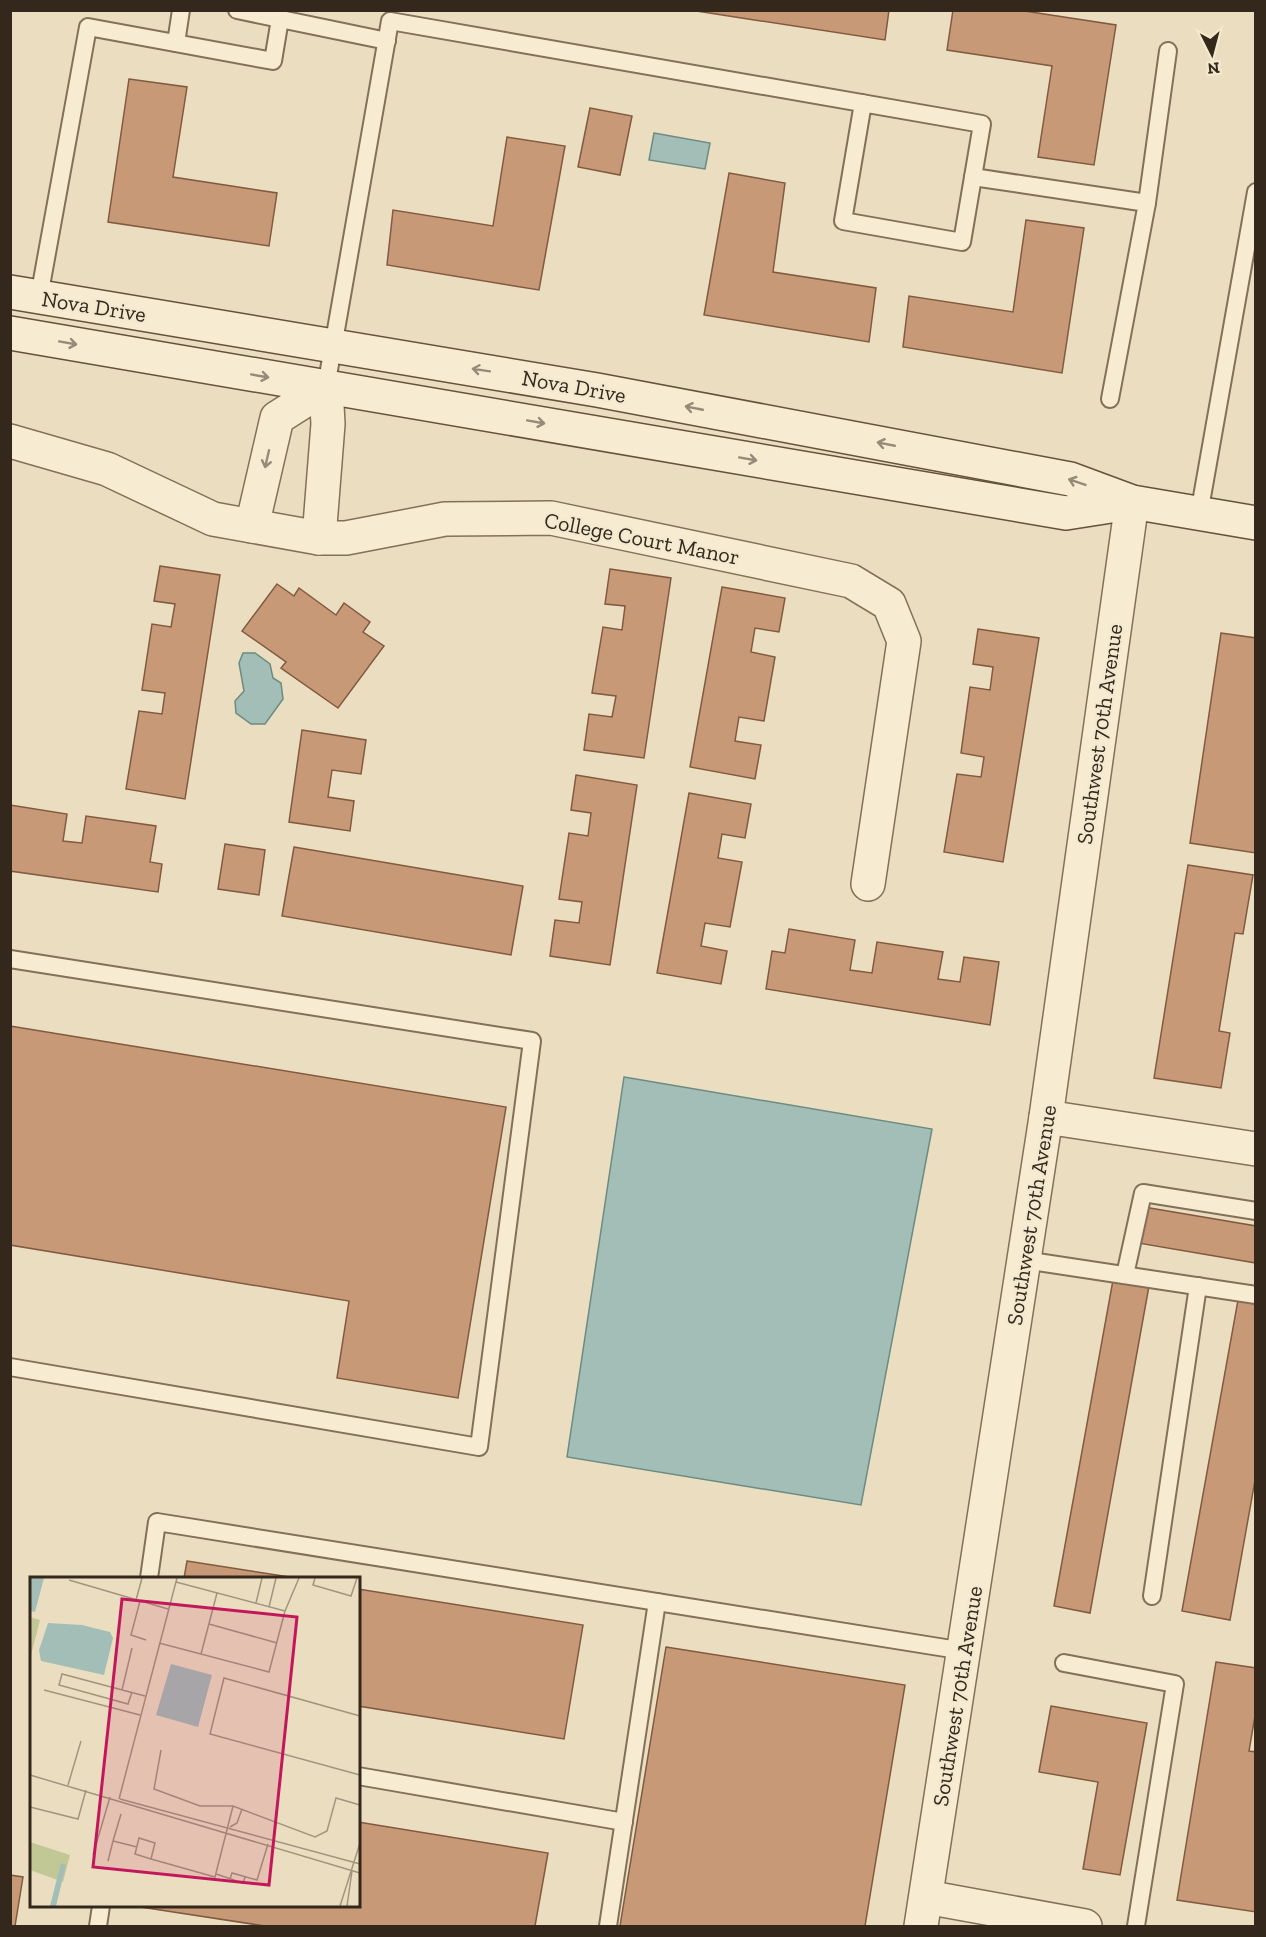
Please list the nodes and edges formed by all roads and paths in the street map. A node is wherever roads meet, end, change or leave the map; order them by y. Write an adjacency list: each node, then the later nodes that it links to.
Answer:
1 (181, 10): 5 (lane)
2 (237, 10): 3 (lane)
3 (280, 19): 4 (lane); 5 (lane)
4 (387, 41): 7 (lane); 13 (lane)
5 (176, 44): 11 (lane)
6 (1168, 51): 10 (lane)
7 (863, 103): 8 (lane); 8 (lane)
8 (973, 177): 10 (lane)
9 (1256, 192): 18 (lane)
10 (1147, 203): 15 (lane)
11 (25, 294): 13 (street, Nova Drive)
12 (10, 333): 14 (street, Nova Drive, one-way to 14)
13 (333, 346): 14 (lane); 17 (street, Nova Drive, one-way to 13)
14 (326, 387): 17 (street, Nova Drive, one-way to 17); 20 (street, one-way to 20); 21 (street)
15 (1110, 399)
16 (10, 441): 20 (street, College Court Manor)
17 (1131, 502): 18 (street, Nova Drive); 24 (street, Southwest 70th Avenue)
18 (1199, 514): 19 (street, Nova Drive)
19 (1256, 523)
20 (252, 526): 21 (street, College Court Manor)
21 (319, 538): 22 (street, College Court Manor)
22 (868, 884)
23 (10, 959): 31 (lane)
24 (1046, 1117): 25 (street); 27 (street, Southwest 70th Avenue)
25 (1256, 1149)
26 (1256, 1211): 28 (lane)
27 (1024, 1260): 28 (lane); 35 (street, Southwest 70th Avenue)
28 (1125, 1275): 29 (lane)
29 (1198, 1286): 30 (lane); 33 (lane)
30 (1256, 1295)
31 (10, 1367)
32 (148, 1577): 34 (lane)
33 (1152, 1596)
34 (657, 1602): 35 (lane); 38 (lane)
35 (964, 1651): 40 (street, Southwest 70th Avenue)
36 (1064, 1663): 44 (lane)
37 (360, 1776): 38 (lane)
38 (624, 1822): 42 (lane)
39 (101, 1907): 41 (lane)
40 (924, 1912): 43 (street)
41 (98, 1926)
42 (608, 1926)
43 (1085, 1926)
44 (1136, 1926)

